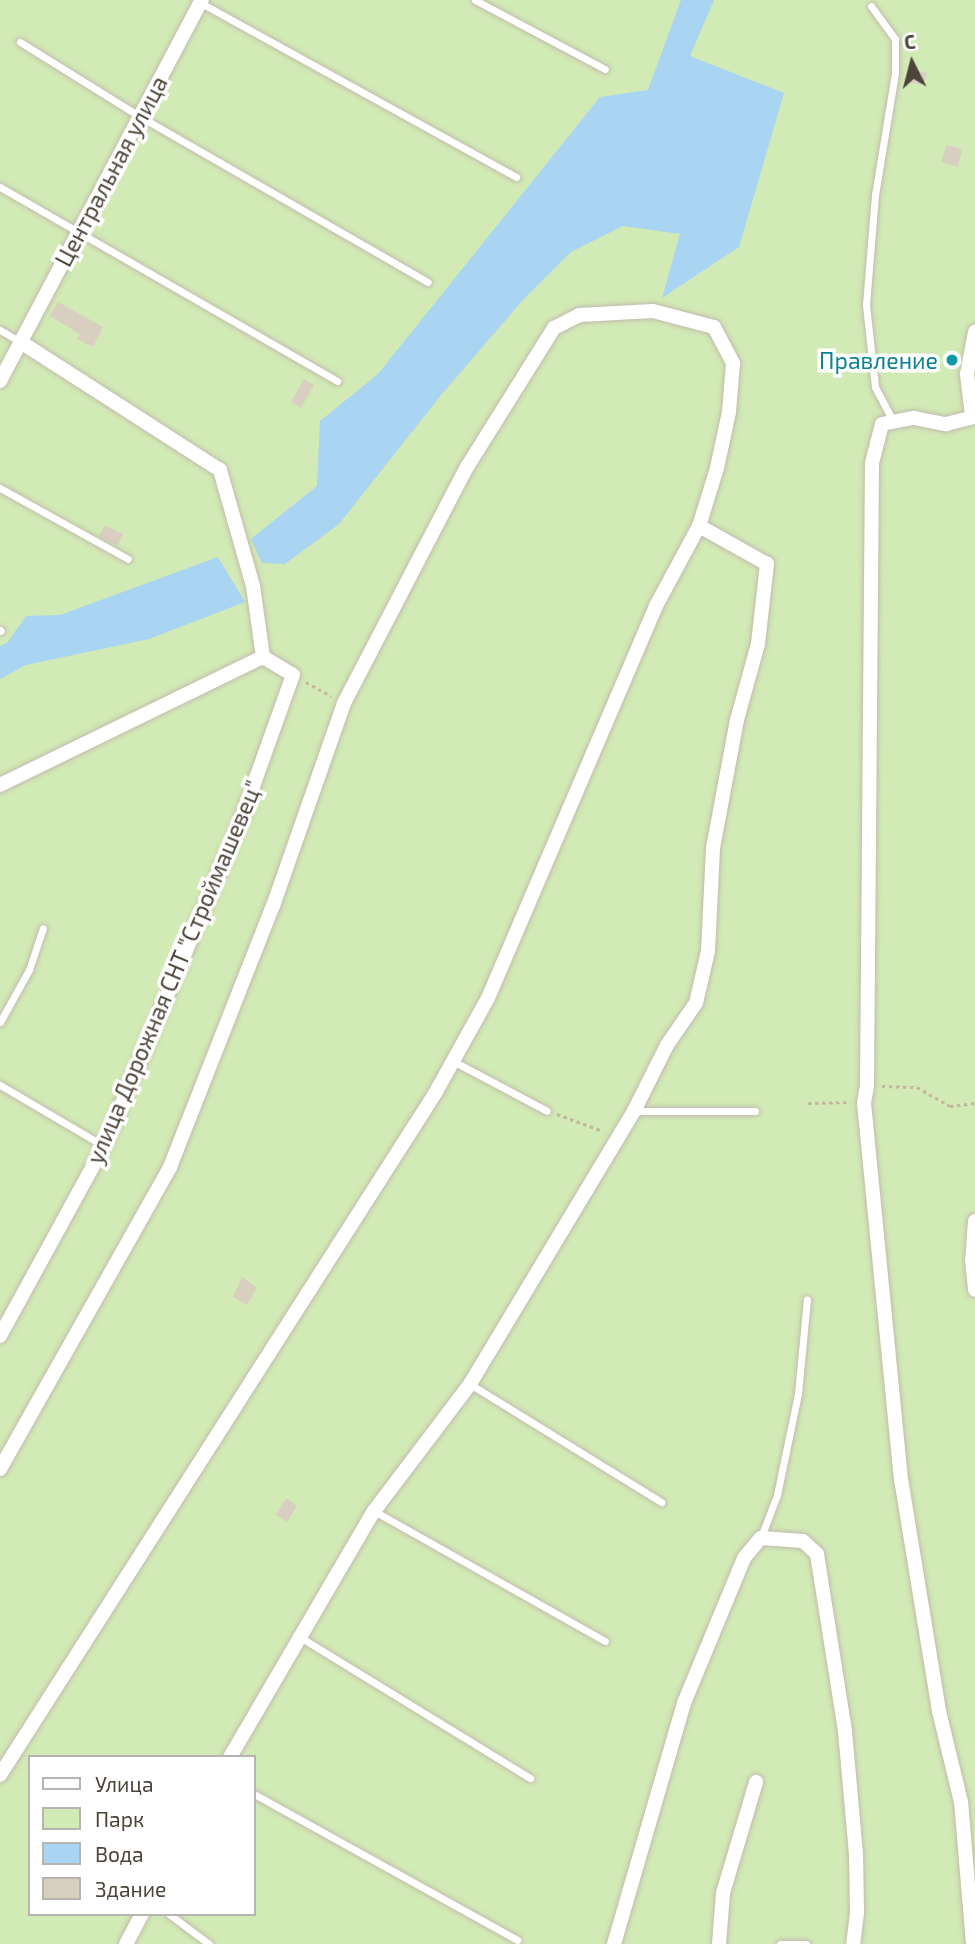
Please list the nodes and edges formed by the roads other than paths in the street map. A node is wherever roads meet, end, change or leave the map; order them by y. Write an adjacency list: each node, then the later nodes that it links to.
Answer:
1 (475, 0): 5 (lane)
2 (201, 1): 6 (street, Центральная улица); 7 (lane)
3 (871, 6): 17 (lane)
4 (20, 41): 6 (lane)
5 (605, 69)
6 (139, 116): 9 (street, Центральная улица); 10 (lane)
7 (516, 177)
8 (0, 187): 9 (lane)
9 (77, 230): 13 (street, Центральная улица); 15 (lane)
10 (428, 282)
11 (0, 330): 13 (lane)
12 (975, 332): 16 (street)
13 (22, 343): 14 (street, Центральная улица); 21 (street)
14 (0, 381)
15 (337, 382)
16 (973, 417): 17 (street)
17 (893, 422): 57 (street)
18 (0, 488): 20 (lane)
19 (699, 526): 25 (street); 28 (street); 36 (street)
20 (128, 559)
21 (263, 657): 22 (street); 30 (street, улица Дорожная СНТ "Строймашевец")
22 (0, 785)
23 (43, 928): 24 (lane)
24 (0, 1021)
25 (453, 1061): 27 (lane); 43 (street)
26 (0, 1085): 30 (lane)
27 (547, 1111)
28 (634, 1111): 29 (lane); 35 (street)
29 (755, 1111)
30 (104, 1146): 34 (street, улица Дорожная СНТ "Строймашевец")
31 (975, 1221): 32 (street)
32 (975, 1290)
33 (807, 1299): 39 (lane)
34 (0, 1336)
35 (470, 1384): 37 (lane); 38 (street)
36 (0, 1469)
37 (661, 1502)
38 (374, 1511): 40 (street); 41 (lane)
39 (761, 1538): 52 (street); 56 (street)
40 (300, 1637): 42 (street); 44 (lane)
41 (605, 1642)
42 (231, 1755)
43 (0, 1775)
44 (530, 1778)
45 (756, 1782): 53 (street)
46 (256, 1795): 49 (lane)
47 (141, 1916): 50 (street)
48 (172, 1916): 51 (lane)
49 (517, 1940)
50 (126, 1944)
51 (209, 1944)
52 (614, 1944)
53 (719, 1944)
54 (780, 1944): 55 (lane)
55 (806, 1944)
56 (853, 1944)
57 (973, 1944)

